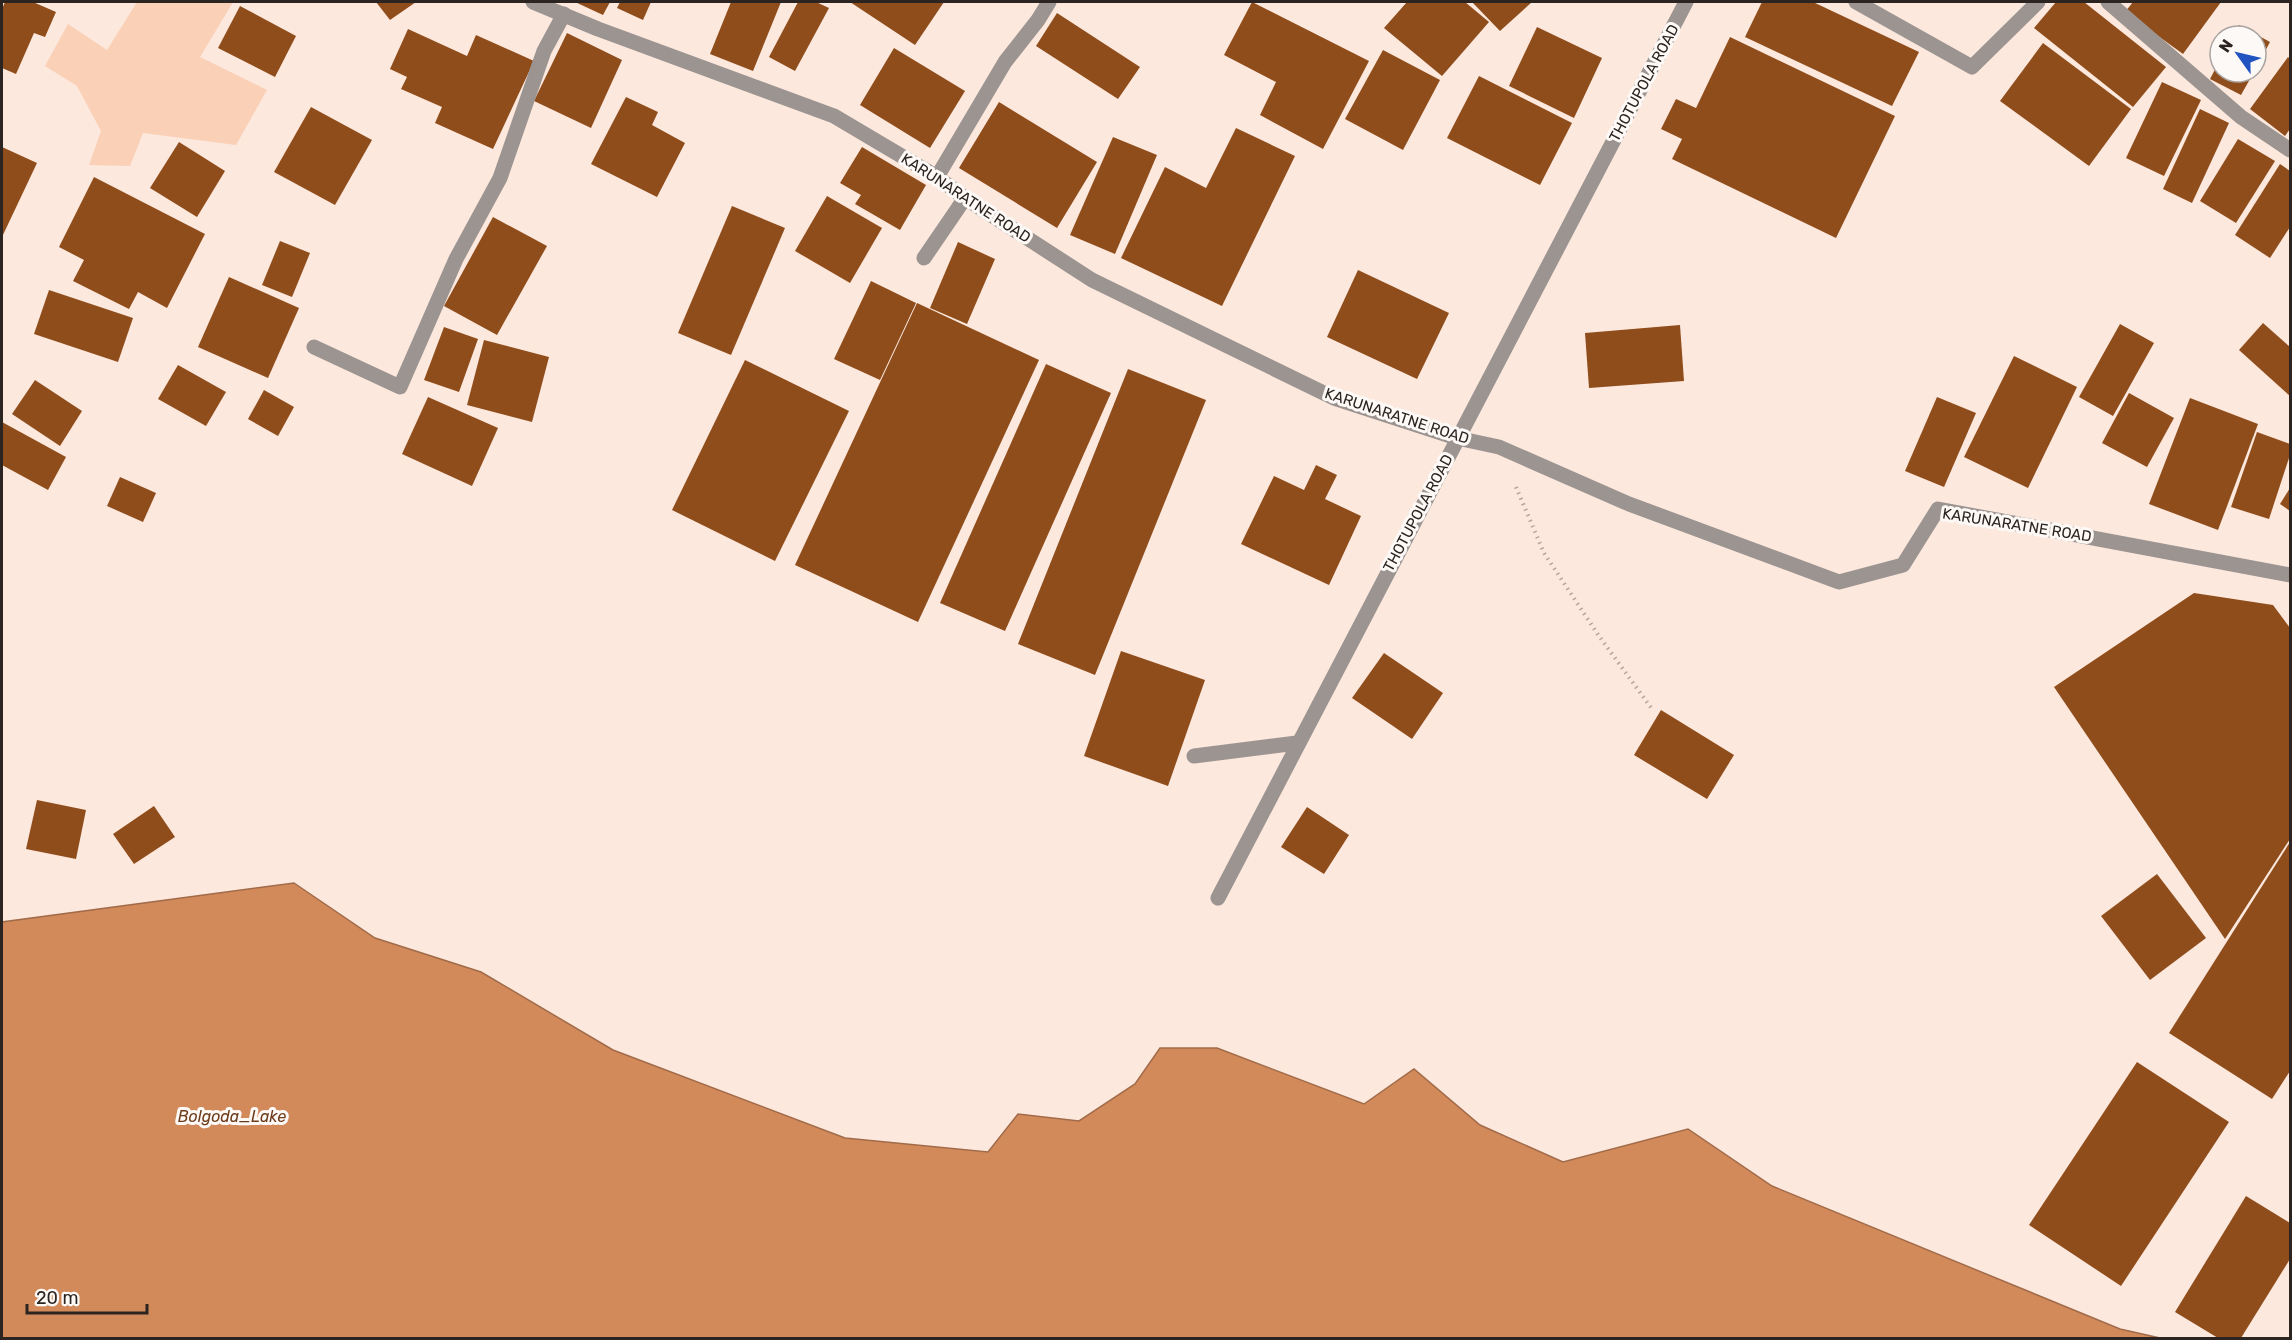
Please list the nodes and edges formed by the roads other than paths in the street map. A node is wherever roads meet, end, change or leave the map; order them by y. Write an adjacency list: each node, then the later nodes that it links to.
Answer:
1 (533, 2): 7 (street, KARUNARATNE ROAD)
2 (1049, 2): 9 (street)
3 (1686, 2): 13 (street, THOTUPOLA ROAD)
4 (1856, 2): 5 (street)
5 (2038, 2)
6 (2108, 2): 8 (street)
7 (564, 14): 9 (street, KARUNARATNE ROAD); 12 (street)
8 (2290, 150)
9 (937, 177): 10 (street, KARUNARATNE ROAD)
10 (965, 198): 11 (street); 13 (street, KARUNARATNE ROAD)
11 (924, 258)
12 (314, 347)
13 (1457, 438): 14 (street, KARUNARATNE ROAD); 15 (street, THOTUPOLA ROAD)
14 (2290, 575)
15 (1298, 743): 16 (street); 17 (street, THOTUPOLA ROAD)
16 (1194, 756)
17 (1218, 898)

